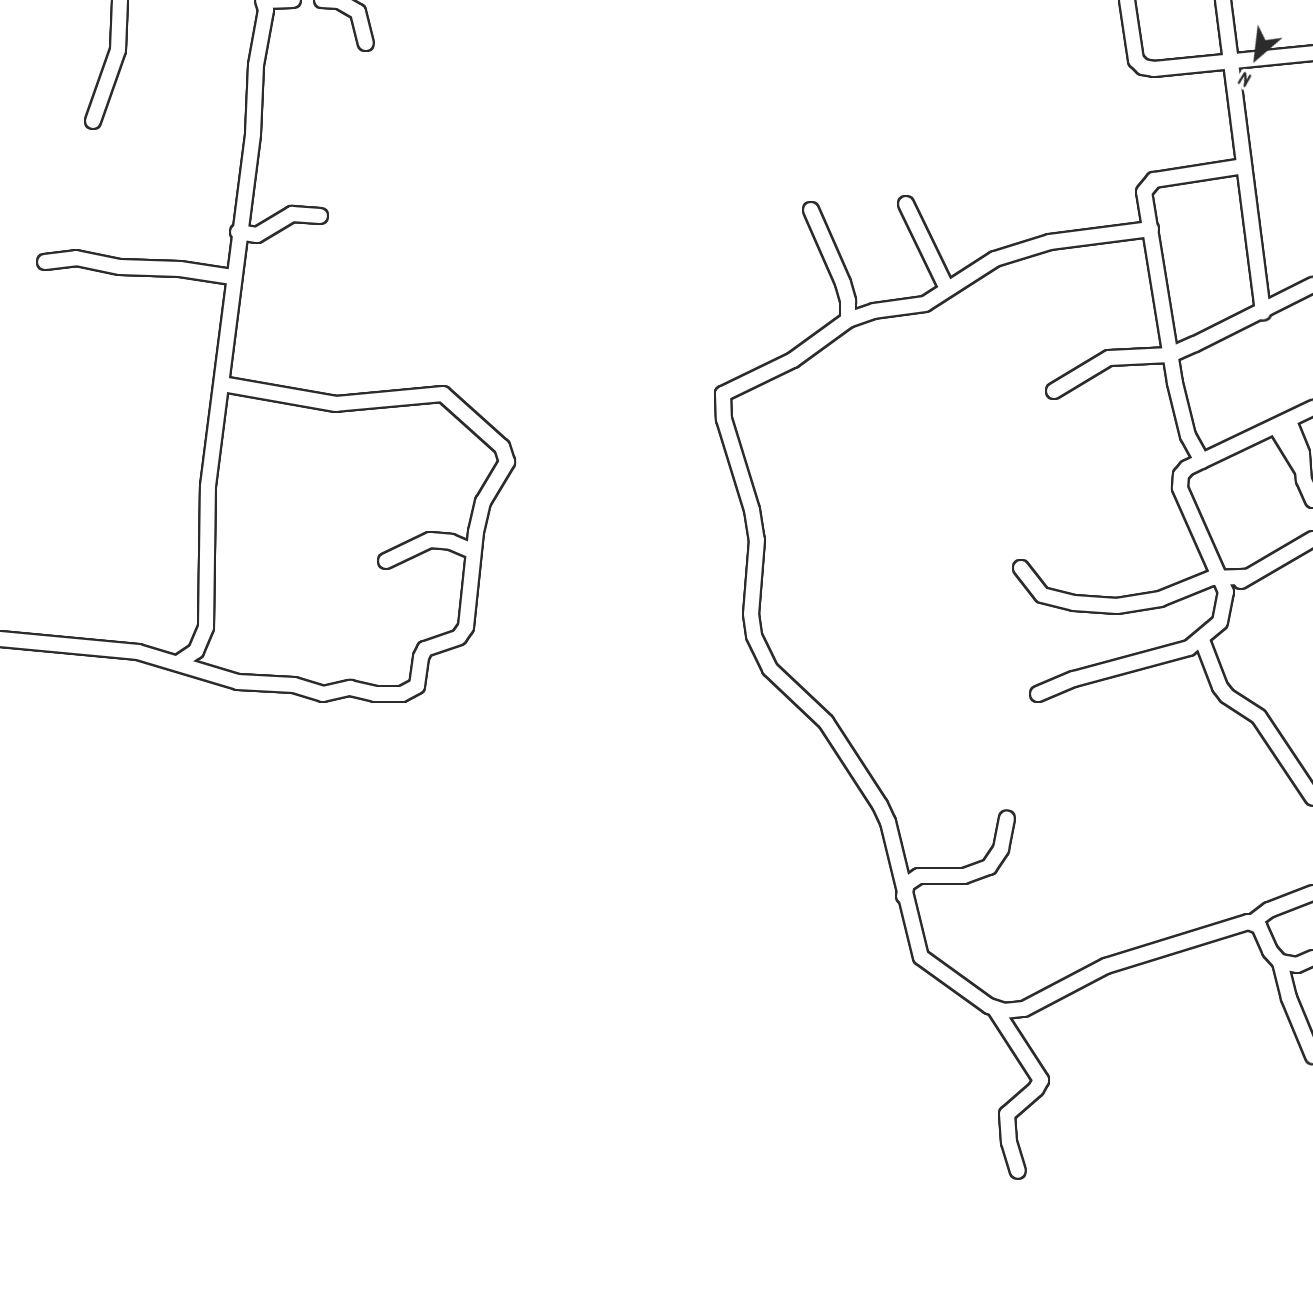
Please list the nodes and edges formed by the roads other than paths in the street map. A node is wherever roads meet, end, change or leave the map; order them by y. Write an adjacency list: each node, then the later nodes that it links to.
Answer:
1 (120, 0): 10 (street)
2 (264, 0): 3 (street); 16 (street)
3 (293, 0)
4 (322, 0): 7 (street)
5 (1127, 0): 9 (street)
6 (1223, 0): 9 (street)
7 (366, 43)
8 (1313, 53): 9 (street)
9 (1230, 62): 11 (street)
10 (93, 121)
11 (1244, 166): 15 (street); 21 (street)
12 (906, 204): 20 (street)
13 (811, 210): 22 (street)
14 (320, 216): 16 (street)
15 (1151, 229): 20 (street); 23 (street)
16 (238, 232): 18 (street)
17 (45, 262): 18 (street)
18 (232, 277): 24 (street)
19 (1313, 285): 21 (street)
20 (947, 289): 22 (street)
21 (1263, 312): 23 (street)
22 (848, 320): 44 (street)
23 (1170, 355): 25 (street); 28 (street)
24 (223, 384): 31 (street); 39 (street)
25 (1054, 391)
26 (1313, 408): 27 (street)
27 (1282, 424): 28 (street); 29 (street)
28 (1202, 461): 34 (street)
29 (1313, 500)
30 (1313, 539): 35 (street)
31 (472, 551): 32 (street); 39 (street)
32 (386, 561)
33 (1021, 568): 34 (street)
34 (1220, 576): 35 (street); 36 (street)
35 (1247, 577): 36 (street)
36 (1226, 592): 38 (street)
37 (0, 639): 39 (street)
38 (1202, 640): 40 (street); 41 (street)
39 (178, 663)
40 (1038, 694)
41 (1313, 798)
42 (1007, 819): 44 (street)
43 (1313, 893): 45 (street)
44 (904, 896): 48 (street)
45 (1253, 922): 47 (street); 48 (street)
46 (1313, 958): 47 (street)
47 (1280, 962): 49 (street)
48 (995, 1009): 50 (street)
49 (1313, 1056)
50 (1018, 1171)

